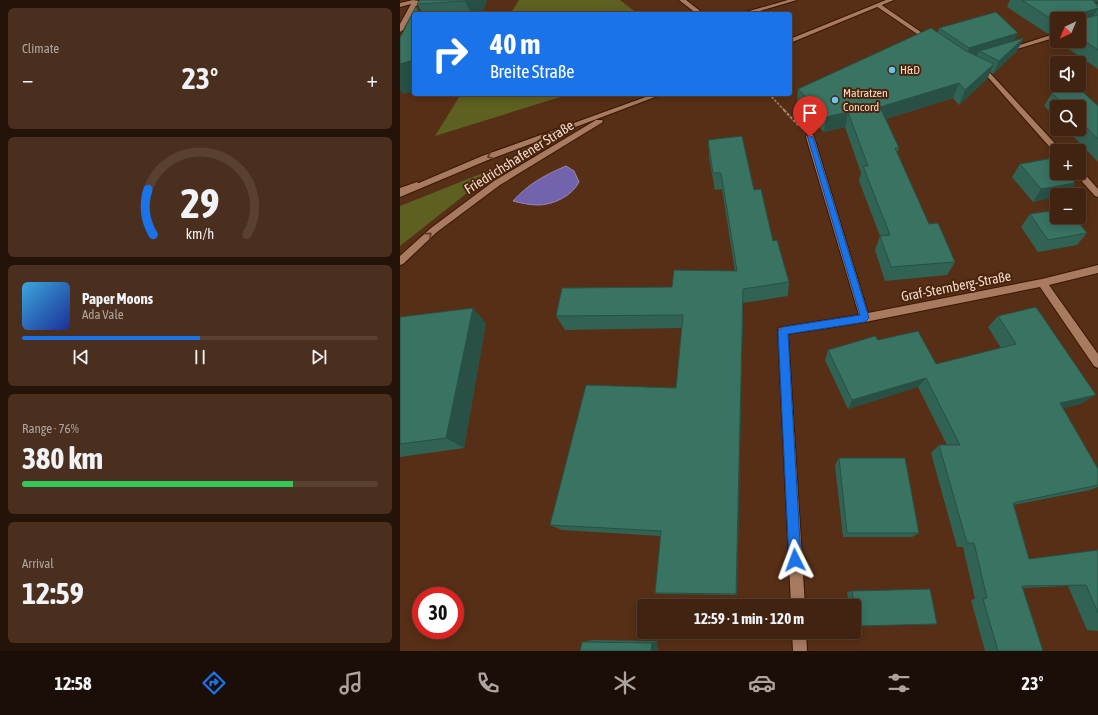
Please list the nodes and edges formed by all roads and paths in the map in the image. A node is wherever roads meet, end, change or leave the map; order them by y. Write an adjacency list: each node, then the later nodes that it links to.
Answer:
1 (682, 0): 7 (street)
2 (794, 0): 8 (street)
3 (891, 0): 6 (street)
4 (416, 1): 5 (street); 9 (street)
5 (400, 5)
6 (878, 5): 11 (street); 12 (street)
7 (698, 12)
8 (749, 12)
9 (400, 30)
10 (1050, 37): 13 (street)
11 (792, 40)
12 (939, 47)
13 (999, 53)
14 (969, 66): 19 (street)
15 (655, 96): 17 (street, Friedrichshafener Straße)
16 (772, 96): 18 (path)
17 (620, 110): 21 (street, Friedrichshafener Straße, one-way to 21); 25 (street, Friedrichshafener Straße, one-way to 17)
18 (810, 137): 28 (street)
19 (1052, 144)
20 (1085, 180): 24 (street)
21 (425, 182): 22 (street); 23 (street)
22 (400, 191)
23 (400, 194)
24 (1098, 194)
25 (400, 261)
26 (1098, 269): 27 (street, Graf-Sternberg-Straße)
27 (1042, 283): 28 (street, Graf-Sternberg-Straße); 29 (street)
28 (865, 318): 30 (street, Graf-Sternberg-Straße)
29 (1098, 363)
30 (798, 599)
31 (799, 639): 32 (street)
32 (800, 651)

